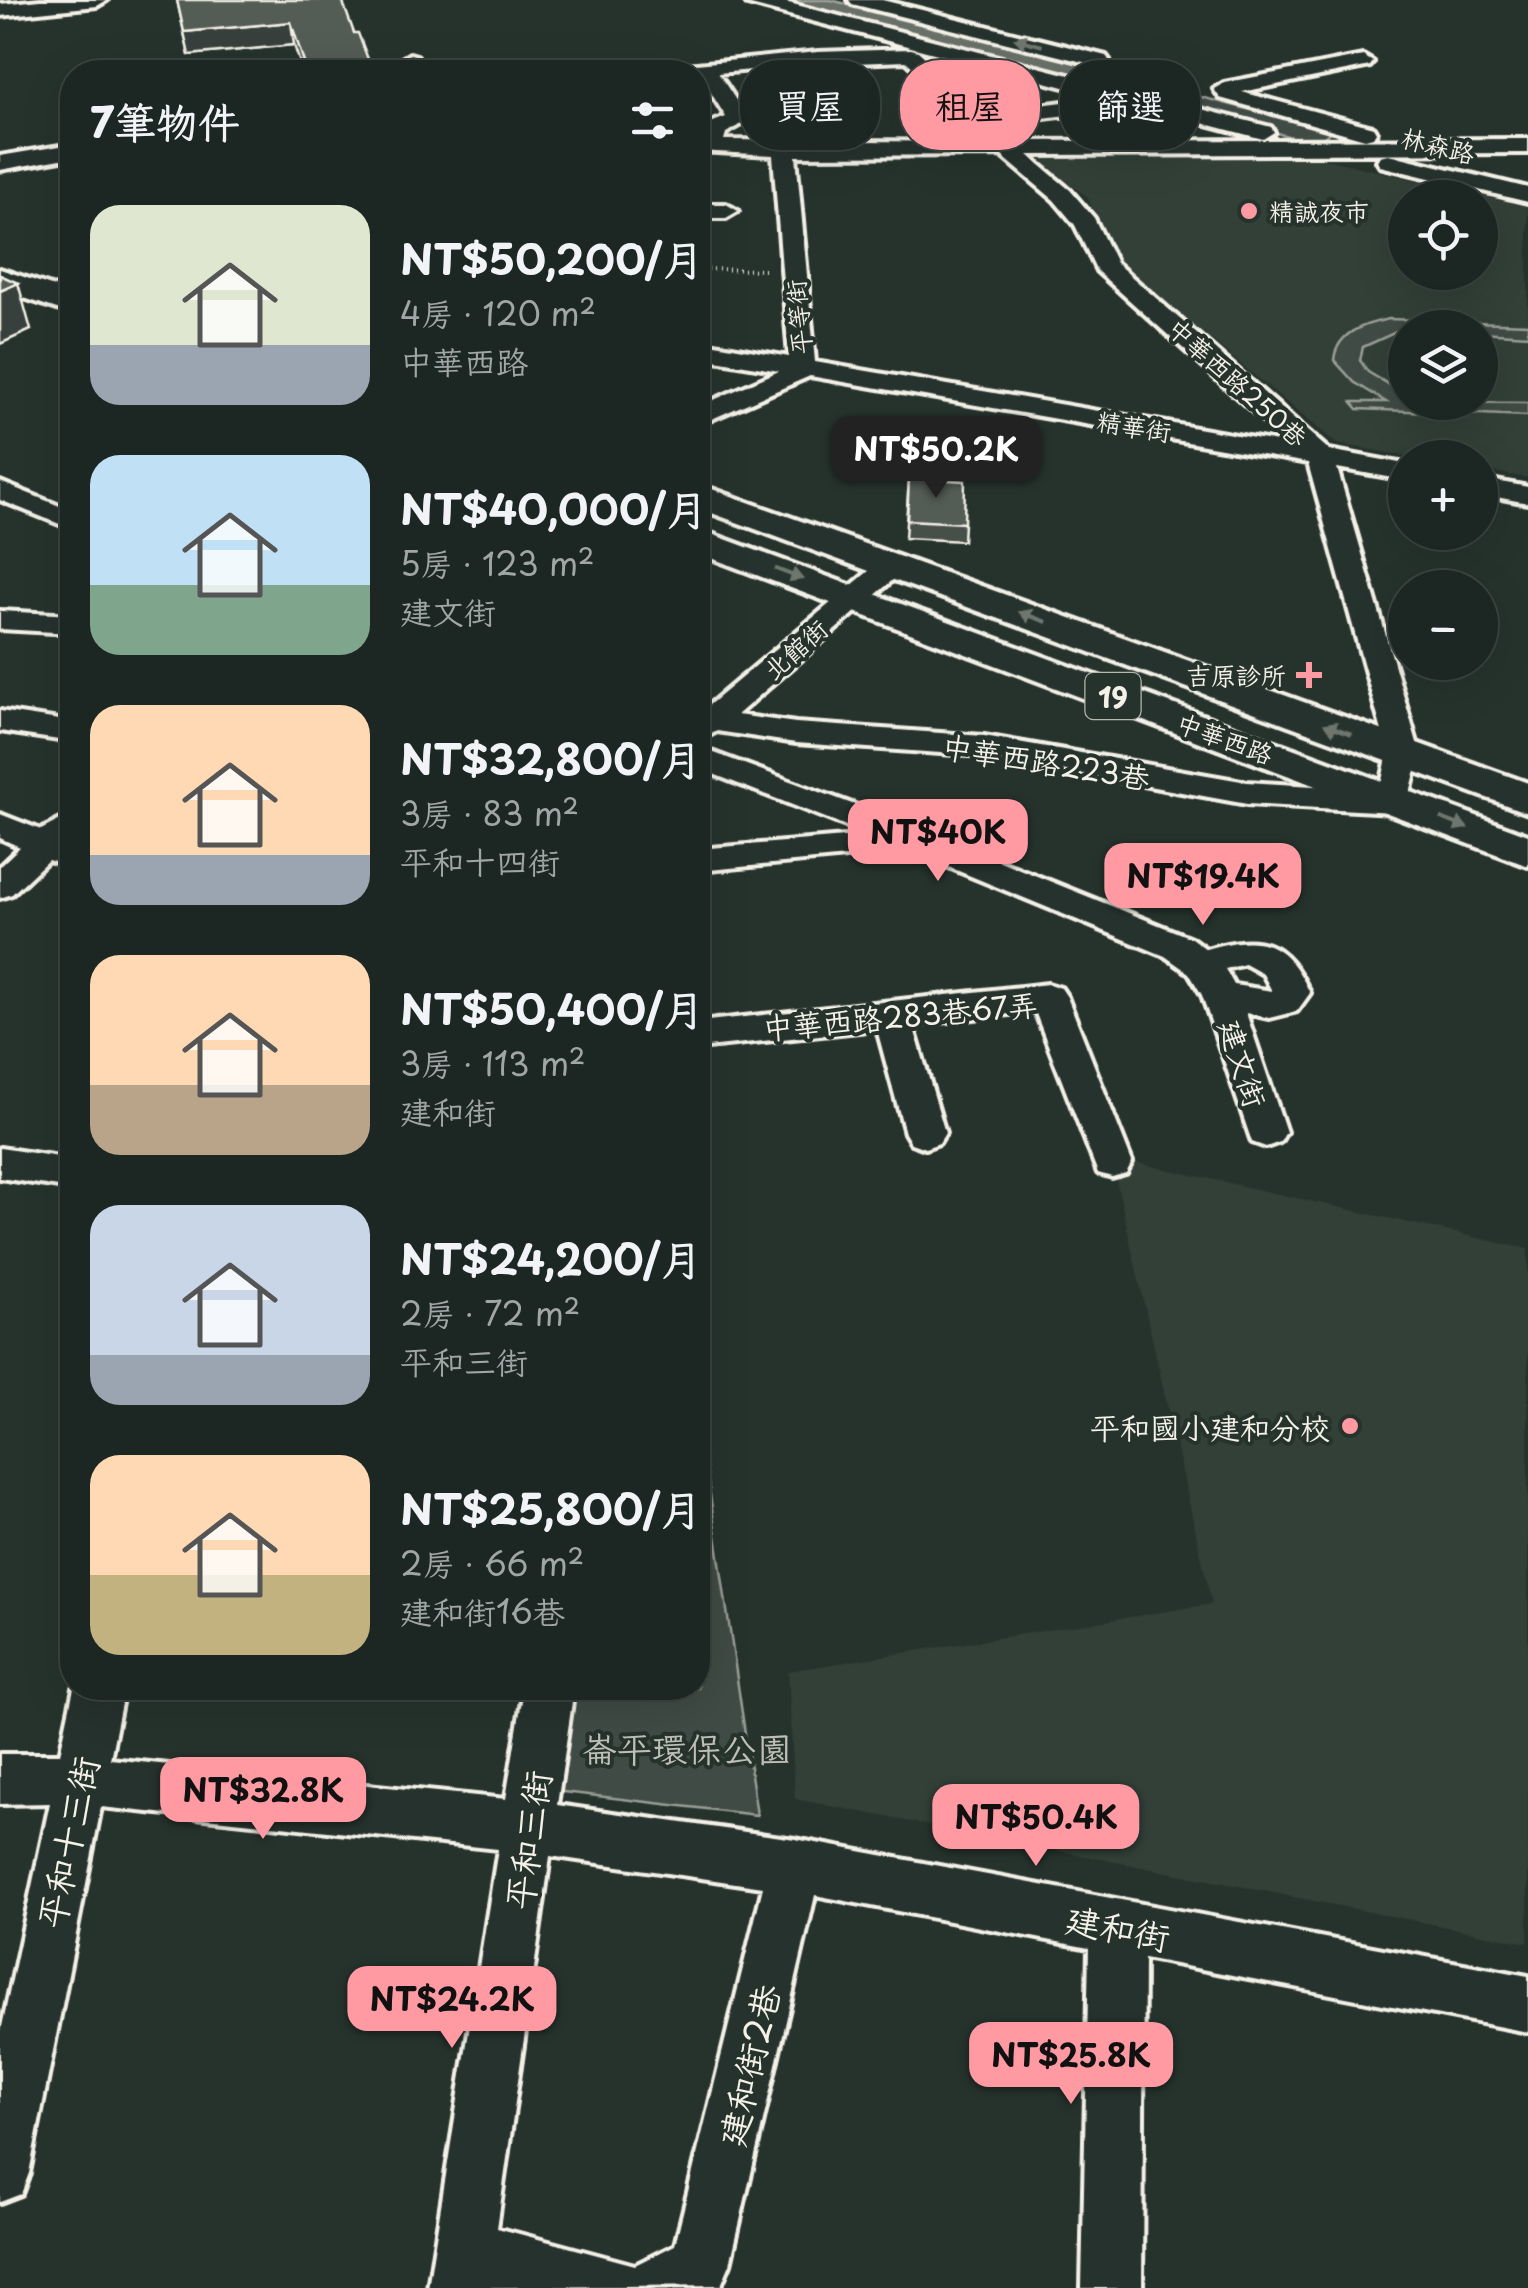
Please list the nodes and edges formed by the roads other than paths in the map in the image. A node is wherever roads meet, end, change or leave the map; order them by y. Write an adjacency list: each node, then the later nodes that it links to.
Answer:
1 (97, 0): 4 (street)
2 (754, 0): 5 (street, 林森路)
3 (865, 1): 5 (street, 中華西路250巷); 8 (street, one-way to 3)
4 (0, 10)
5 (904, 44): 6 (street); 7 (street, 中華西路250巷); 12 (street, 林森路)
6 (818, 58): 10 (street)
7 (920, 60)
8 (1096, 60)
9 (1363, 62): 18 (street, 林森路)
10 (710, 67)
11 (710, 77): 14 (street)
12 (1060, 80)
13 (1200, 115): 17 (street, 林森路)
14 (710, 136)
15 (0, 144): 19 (street)
16 (710, 145): 22 (street)
17 (1315, 145): 18 (street); 20 (street); 28 (street, 林森路)
18 (1413, 145): 21 (street); 27 (street, 林森路)
19 (60, 146)
20 (1040, 146)
21 (1528, 146)
22 (740, 147)
23 (60, 150): 26 (street)
24 (784, 150): 34 (street, 平等街)
25 (1009, 150): 36 (street, 中華西路250巷)
26 (0, 162)
27 (1528, 174)
28 (1528, 195)
29 (710, 211): 30 (street)
30 (726, 211)
31 (0, 278): 32 (main road)
32 (60, 300)
33 (710, 351): 34 (street, 精華街)
34 (803, 370): 35 (street, 平等街); 36 (street, 精華街)
35 (710, 412)
36 (1320, 457): 37 (street, 精華街); 52 (street, 中華西路250巷)
37 (1388, 469)
38 (1498, 489): 40 (street)
39 (0, 490): 42 (street)
40 (1528, 495)
41 (710, 499): 44 (main road, 中華西路 / 19)
42 (60, 516)
43 (710, 545): 45 (main road, 中華西路 / 19, one-way to 45)
44 (892, 566): 45 (street, 北館街); 52 (main road, 中華西路 / 19, one-way to 44)
45 (854, 599): 48 (street, 北館街); 55 (main road, 中華西路 / 19)
46 (0, 620): 47 (street)
47 (60, 623)
48 (710, 716)
49 (0, 721): 51 (street)
50 (710, 724): 55 (street, 中華西路223巷)
51 (60, 730)
52 (1404, 753): 54 (main road, 中華西路 / 19); 55 (street, 中華西路250巷)
53 (710, 762): 57 (street, 建文街)
54 (1528, 799)
55 (1394, 801): 60 (main road, 中華西路 / 19, one-way to 60)
56 (0, 825): 58 (street)
57 (913, 839): 61 (street); 65 (street, 建文街)
58 (60, 841)
59 (60, 844): 62 (street)
60 (1528, 851)
61 (710, 858)
62 (0, 886)
63 (891, 1013): 64 (street, 中華西路283巷67弄); 66 (street); 67 (street, 中華西路283巷67弄)
64 (710, 1035)
65 (1266, 1132)
66 (925, 1133)
67 (1112, 1162)
68 (0, 1163): 69 (street)
69 (60, 1172)
70 (96, 1700): 72 (street, 平和十三街)
71 (547, 1700): 74 (street, 平和三街)
72 (79, 1778): 73 (street, 建和街); 74 (street, 建和街); 78 (street, 平和十三街)
73 (0, 1779)
74 (529, 1827): 75 (street, 建和街); 79 (street, 平和三街)
75 (795, 1865): 76 (street, 建和街); 80 (street, 建和街2巷)
76 (1117, 1927): 77 (street, 建和街); 82 (street)
77 (1528, 2004)
78 (0, 2173)
79 (462, 2269): 81 (street)
80 (676, 2276)
81 (618, 2288)
82 (1112, 2288)

